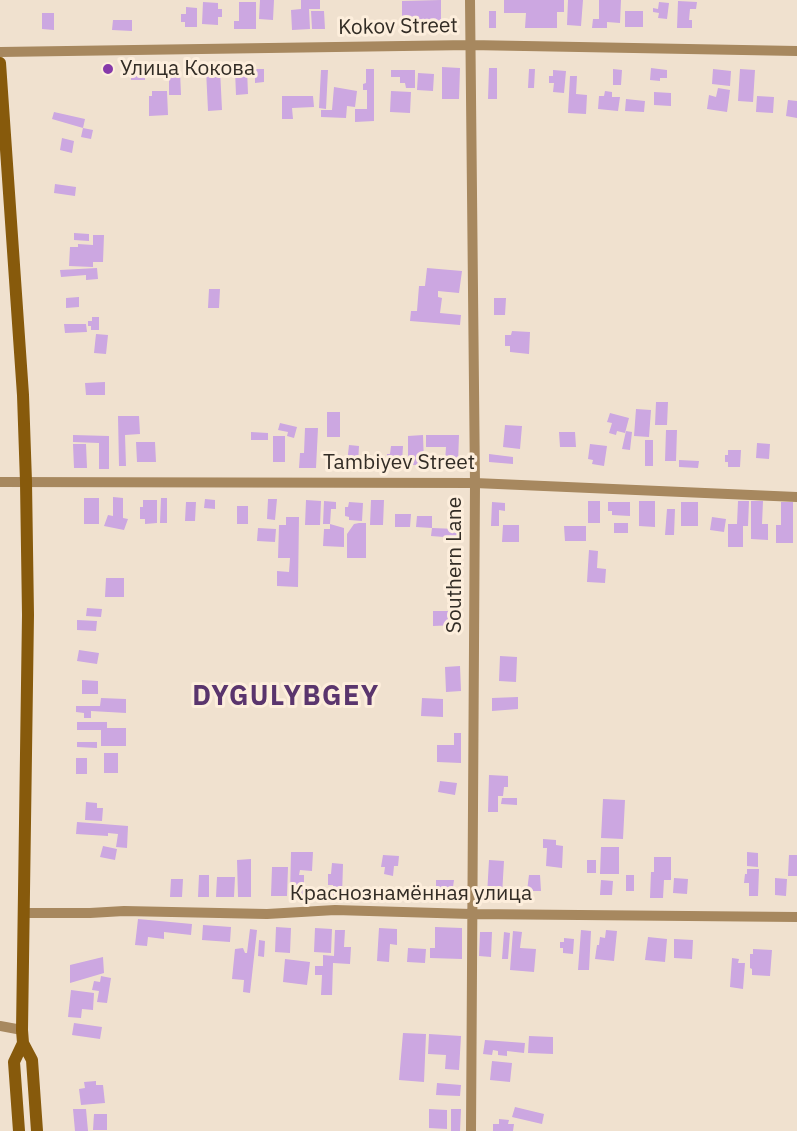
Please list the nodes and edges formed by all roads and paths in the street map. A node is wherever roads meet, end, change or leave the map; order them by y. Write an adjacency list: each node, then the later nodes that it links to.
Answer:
1 (470, 0): 2 (street, Southern Lane)
2 (470, 45): 3 (street, Kokov Street); 4 (street, Kokov Street); 8 (street, Southern Lane)
3 (797, 51)
4 (0, 52)
5 (0, 63): 7 (main road)
6 (0, 482): 7 (street, Tambiyev Street)
7 (26, 482): 8 (street, Tambiyev Street); 10 (main road)
8 (475, 483): 9 (street, Tambiyev Street); 11 (street, Southern Lane)
9 (797, 497)
10 (24, 913): 11 (street, Краснознамённая улица); 14 (main road)
11 (471, 914): 12 (street, Краснознамённая улица); 17 (street, Southern Lane)
12 (797, 917)
13 (0, 1026): 14 (street)
14 (23, 1036): 15 (main road); 16 (main road)
15 (19, 1131)
16 (37, 1131)
17 (471, 1131)

